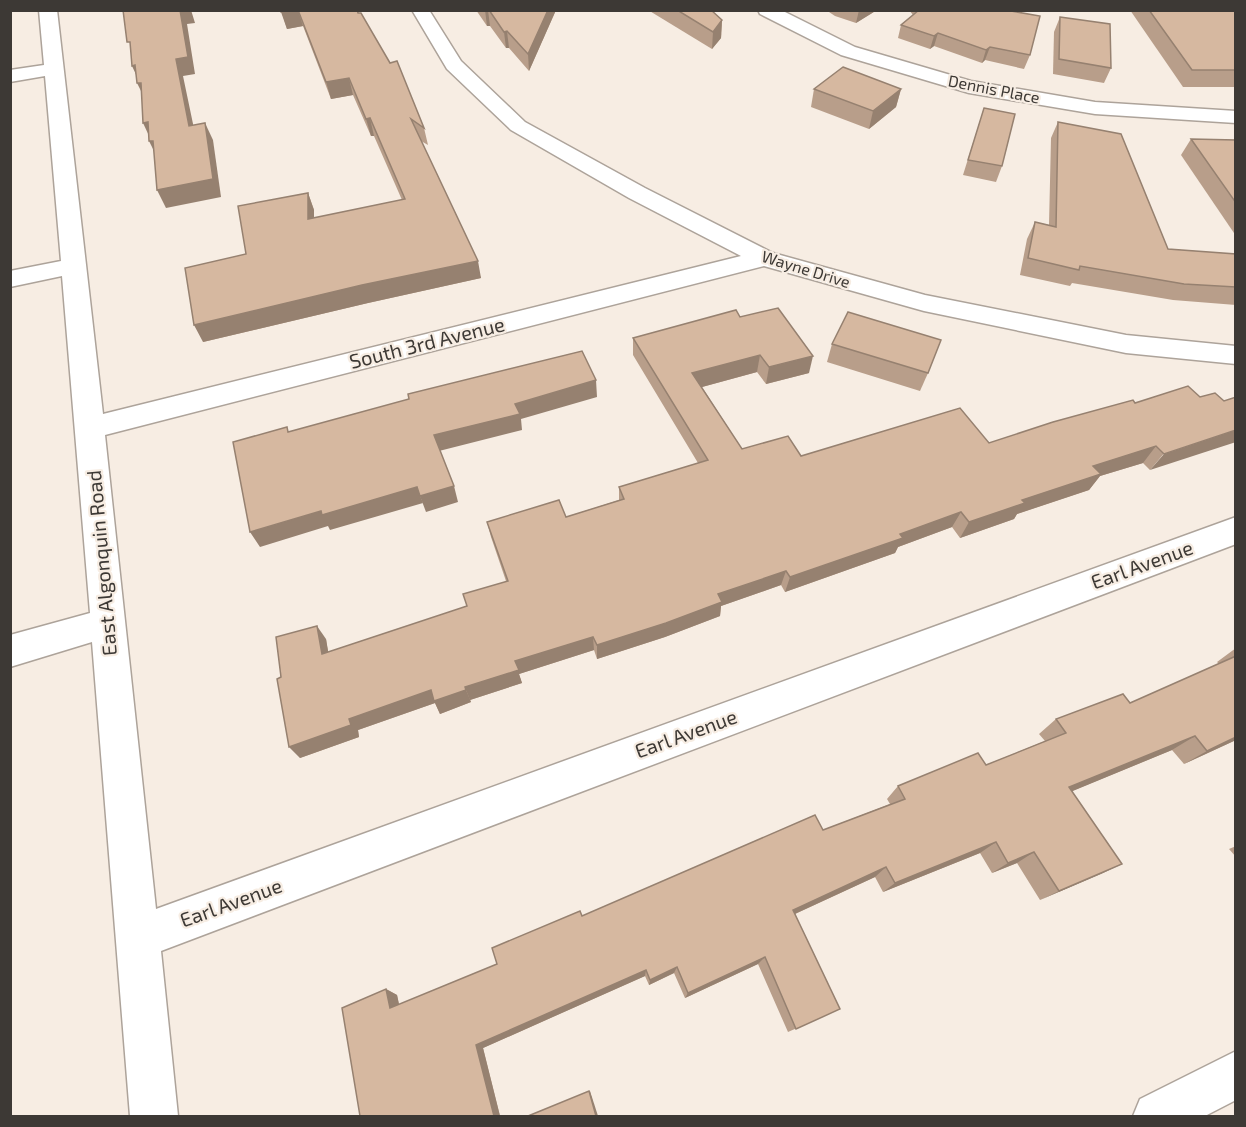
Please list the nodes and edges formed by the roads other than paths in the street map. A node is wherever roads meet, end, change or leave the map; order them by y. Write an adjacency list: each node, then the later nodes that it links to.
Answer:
1 (48, 10): 4 (street, East Algonquin Road)
2 (420, 10): 7 (street, Wayne Drive)
3 (766, 10): 6 (street, Dennis Place)
4 (54, 69): 5 (street); 8 (street, East Algonquin Road)
5 (10, 76)
6 (1236, 117)
7 (764, 258): 10 (street, Wayne Drive); 11 (street, South 3rd Avenue)
8 (73, 266): 9 (street); 11 (street, East Algonquin Road)
9 (10, 279)
10 (1236, 355)
11 (90, 428): 13 (street, East Algonquin Road)
12 (1236, 530): 15 (street, Earl Avenue)
13 (106, 623): 14 (street); 15 (street, East Algonquin Road)
14 (10, 651)
15 (137, 938): 17 (street, East Algonquin Road)
16 (1236, 1074): 18 (street)
17 (154, 1116)
18 (1157, 1116)

